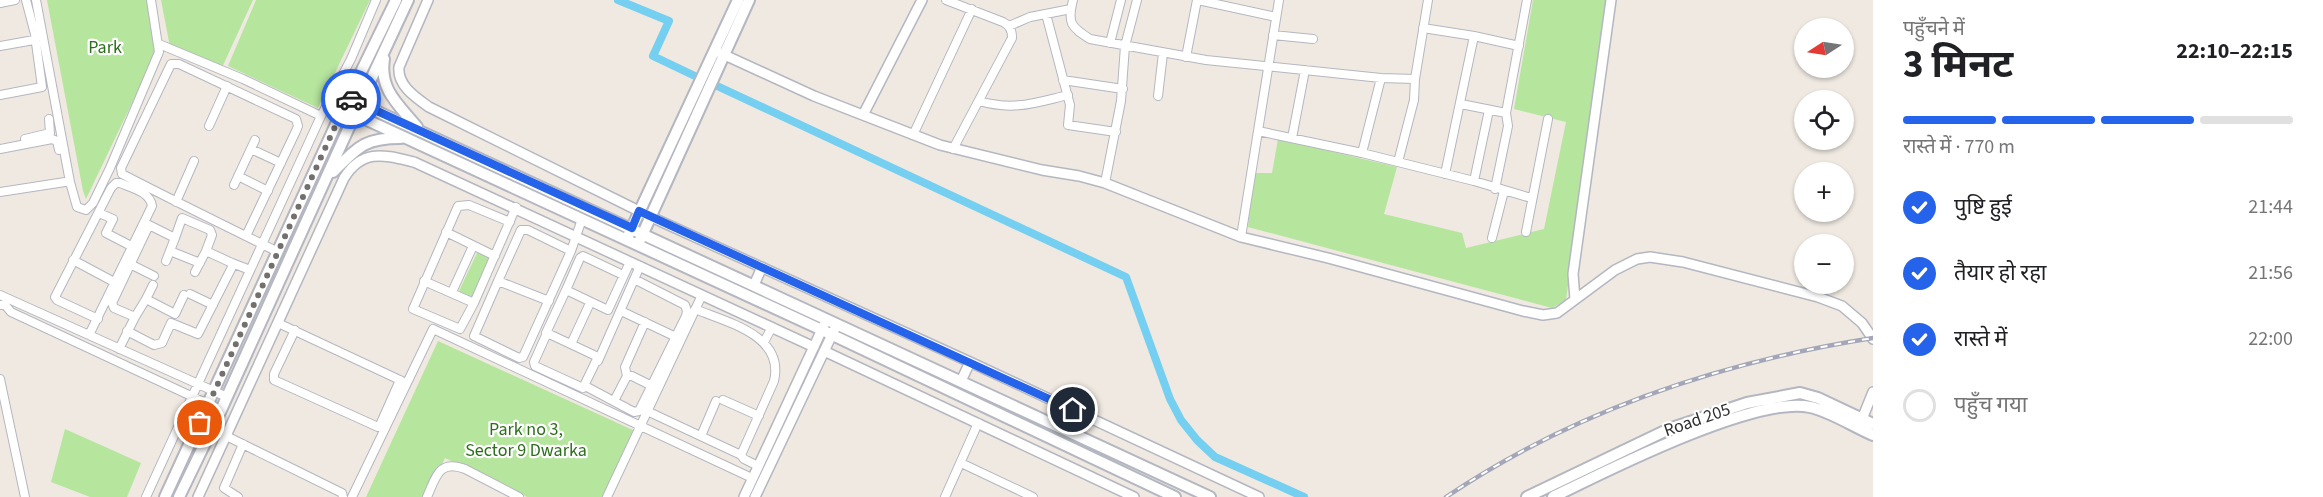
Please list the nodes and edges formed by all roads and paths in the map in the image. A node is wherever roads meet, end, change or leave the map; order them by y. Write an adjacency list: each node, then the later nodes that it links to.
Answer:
1 (15, 0): 21 (street)
2 (27, 0): 36 (street)
3 (36, 0): 31 (street)
4 (151, 0): 33 (street)
5 (376, 0): 62 (street)
6 (396, 0): 52 (main road)
7 (408, 0): 37 (main road)
8 (428, 0): 94 (street)
9 (738, 0): 38 (main road)
10 (749, 0): 38 (main road)
11 (922, 0): 61 (street)
12 (946, 0): 22 (street)
13 (1073, 0): 23 (street)
14 (1120, 0): 32 (street)
15 (1137, 0): 34 (street)
16 (1198, 0): 25 (street); 40 (street)
17 (1279, 0): 25 (street)
18 (1428, 0): 27 (street)
19 (1525, 0): 35 (street)
20 (1611, 0): 139 (street)
21 (0, 3)
22 (972, 9): 26 (street); 69 (street)
23 (1071, 9): 24 (street); 32 (street)
24 (1046, 14): 26 (street); 45 (street)
25 (1276, 17): 28 (street)
26 (1009, 26): 54 (street)
27 (1423, 28): 29 (street); 44 (street)
28 (1273, 35): 30 (street); 41 (street)
29 (1474, 36): 35 (street); 56 (street)
30 (1313, 39)
31 (40, 42): 36 (street); 47 (street); 49 (street)
32 (1110, 43): 34 (street)
33 (159, 44): 47 (street); 62 (street)
34 (1125, 46): 39 (street); 48 (street)
35 (1519, 46): 59 (street)
36 (0, 48)
37 (385, 50): 55 (main road); 66 (main road)
38 (719, 53): 61 (street); 94 (main road); 96 (main road)
39 (1163, 53): 40 (street); 51 (street)
40 (1186, 57): 41 (street)
41 (1268, 67): 42 (street); 67 (street)
42 (1305, 70): 43 (street); 70 (street)
43 (1381, 78): 44 (street); 77 (street)
44 (1415, 79): 79 (street)
45 (1063, 80): 48 (street); 50 (street)
46 (226, 86): 65 (street); 80 (street); 92 (street)
47 (53, 89): 53 (street)
48 (1123, 89): 68 (street)
49 (0, 95)
50 (1068, 95): 54 (street); 68 (street)
51 (1158, 96)
52 (348, 98): 55 (main road); 57 (main road)
53 (0, 100)
54 (980, 101): 76 (street)
55 (360, 103): 60 (main road); 66 (main road)
56 (1461, 104): 58 (street); 81 (street)
57 (343, 109): 60 (main road); 116 (main road)
58 (1489, 110): 59 (street); 84 (street)
59 (1506, 113): 87 (street)
60 (356, 115): 71 (main road); 83 (main road)
61 (863, 115): 69 (street)
62 (321, 117): 109 (street)
63 (49, 119): 73 (street)
64 (1548, 119): 91 (street)
65 (209, 126)
66 (420, 131): 99 (main road)
67 (1258, 131): 70 (street); 105 (street)
68 (1116, 132): 85 (street)
69 (913, 135): 76 (street)
70 (1292, 138): 77 (street)
71 (407, 139): 83 (main road); 97 (main road)
72 (255, 140): 75 (street)
73 (0, 144)
74 (0, 148): 90 (street)
75 (251, 149): 80 (street); 82 (street)
76 (953, 149): 85 (street)
77 (1362, 153): 79 (street)
78 (194, 161): 92 (street)
79 (1398, 162): 81 (street)
80 (281, 164): 88 (street)
81 (1445, 174): 84 (street)
82 (238, 176): 86 (street); 88 (street)
83 (327, 177): 180 (main road)
84 (1474, 181): 87 (street)
85 (1105, 183): 105 (street)
86 (234, 185)
87 (1495, 189): 89 (street)
88 (268, 191): 103 (street)
89 (1504, 191): 91 (street); 107 (street)
90 (0, 192)
91 (1531, 198): 101 (street)
92 (176, 202): 103 (street)
93 (516, 207): 98 (street); 104 (street); 151 (street)
94 (639, 211): 96 (street); 99 (main road)
95 (99, 213): 112 (street); 112 (street); 118 (street)
96 (651, 217): 102 (main road); 125 (street)
97 (582, 219): 104 (street); 108 (main road)
98 (510, 222): 100 (street); 117 (street)
99 (632, 228): 102 (main road); 108 (main road)
100 (446, 232): 111 (street); 130 (street)
101 (1526, 232)
102 (643, 234): 110 (main road); 133 (main road)
103 (246, 236): 109 (street)
104 (576, 237): 115 (street); 120 (street)
105 (1241, 237): 139 (street)
106 (175, 238): 113 (street); 114 (street); 123 (street)
107 (1492, 238)
108 (627, 240): 110 (main road)
109 (262, 244): 116 (street); 126 (street)
110 (638, 245): 156 (main road)
111 (473, 246): 117 (street); 135 (street)
112 (132, 247): 132 (street)
113 (170, 251): 119 (street); 121 (street)
114 (206, 251): 121 (street); 122 (street)
115 (571, 251): 131 (street); 140 (street)
116 (278, 252): 176 (main road)
117 (495, 256): 141 (street)
118 (73, 261): 132 (street); 148 (street)
119 (166, 261)
120 (630, 262): 124 (street); 128 (street)
121 (200, 263): 127 (street)
122 (232, 263): 126 (street); 143 (street)
123 (130, 264): 138 (street); 147 (street)
124 (640, 266): 129 (street); 136 (street)
125 (762, 267): 133 (street); 167 (street)
126 (250, 270): 173 (street)
127 (195, 272)
128 (623, 275): 134 (street); 142 (street)
129 (636, 280): 145 (street); 159 (street)
130 (424, 281): 135 (street); 141 (street)
131 (498, 281): 140 (street); 166 (street)
132 (116, 283): 148 (street)
133 (754, 285): 149 (main road)
134 (566, 290): 142 (street); 157 (street)
135 (452, 292): 141 (street)
136 (702, 295): 144 (street); 153 (street)
137 (2, 298): 158 (street); 179 (street)
138 (146, 299): 146 (street); 147 (street)
139 (1575, 299): 160 (street)
140 (549, 301): 166 (street)
141 (474, 303)
142 (591, 303): 162 (street)
143 (213, 305): 146 (street); 152 (street)
144 (695, 309): 161 (street); 185 (street)
145 (621, 311): 150 (street); 175 (street)
146 (175, 314): 152 (street)
147 (135, 317): 155 (street)
148 (98, 319): 158 (street)
149 (832, 321): 156 (street); 171 (main road)
150 (645, 322): 159 (street); 169 (street)
151 (278, 323): 154 (street); 192 (street)
152 (171, 324): 155 (street)
153 (772, 327): 161 (street); 163 (street)
154 (295, 330): 172 (street); 172 (street)
155 (127, 331): 164 (street)
156 (827, 332): 163 (street); 165 (street); 196 (main road)
157 (546, 333): 162 (street); 162 (street)
158 (89, 335): 164 (street)
159 (675, 337): 174 (street)
160 (1873, 339)
161 (764, 342): 186 (street)
162 (571, 344)
163 (814, 346): 199 (street)
164 (119, 349): 173 (street)
165 (824, 351): 187 (street); 214 (street)
166 (519, 358): 168 (street)
167 (970, 362): 171 (street); 220 (street)
168 (515, 367): 172 (street); 181 (street)
169 (627, 376): 174 (street); 182 (street)
170 (0, 379): 177 (street)
171 (961, 381): 219 (main road)
172 (402, 382): 209 (street)
173 (200, 384): 176 (street); 179 (street)
174 (652, 386): 182 (street)
175 (587, 387): 181 (street); 182 (street)
176 (215, 391): 180 (street); 183 (main road)
177 (2, 393): 203 (street)
178 (1873, 393): 188 (street)
179 (192, 396): 183 (street); 204 (street)
180 (227, 397): 184 (main road)
181 (581, 398): 190 (street)
182 (614, 401)
183 (209, 404): 184 (street); 205 (main road)
184 (221, 410): 191 (main road)
185 (647, 411): 190 (street); 193 (street)
186 (759, 416): 193 (street); 197 (street)
187 (978, 423): 198 (street); 200 (street)
188 (1860, 424): 189 (main road, Road 205); 194 (main road, Road 205); 221 (main road, Road 205); 222 (main road, Road 205)
189 (1873, 424)
190 (640, 426): 201 (street); 212 (street)
191 (212, 429): 192 (street); 206 (main road)
192 (225, 435): 195 (street); 202 (street)
193 (698, 435): 197 (street)
194 (1873, 435)
195 (243, 444): 207 (street); 208 (street)
196 (1075, 450): 200 (street); 218 (main road)
197 (741, 455): 199 (street)
198 (961, 463): 215 (street); 216 (street)
199 (758, 466): 201 (street)
200 (1069, 466): 217 (street)
201 (753, 478): 213 (street)
202 (200, 496)
203 (25, 497)
204 (146, 497)
205 (165, 497)
206 (179, 497)
207 (238, 497)
208 (343, 497)
209 (352, 497)
210 (427, 497): 211 (street)
211 (519, 497)
212 (607, 497)
213 (744, 497)
214 (755, 497)
215 (945, 497)
216 (1033, 497)
217 (1134, 497)
218 (1175, 497)
219 (1210, 497)
220 (1259, 497)
221 (1527, 497)
222 (1553, 497)

